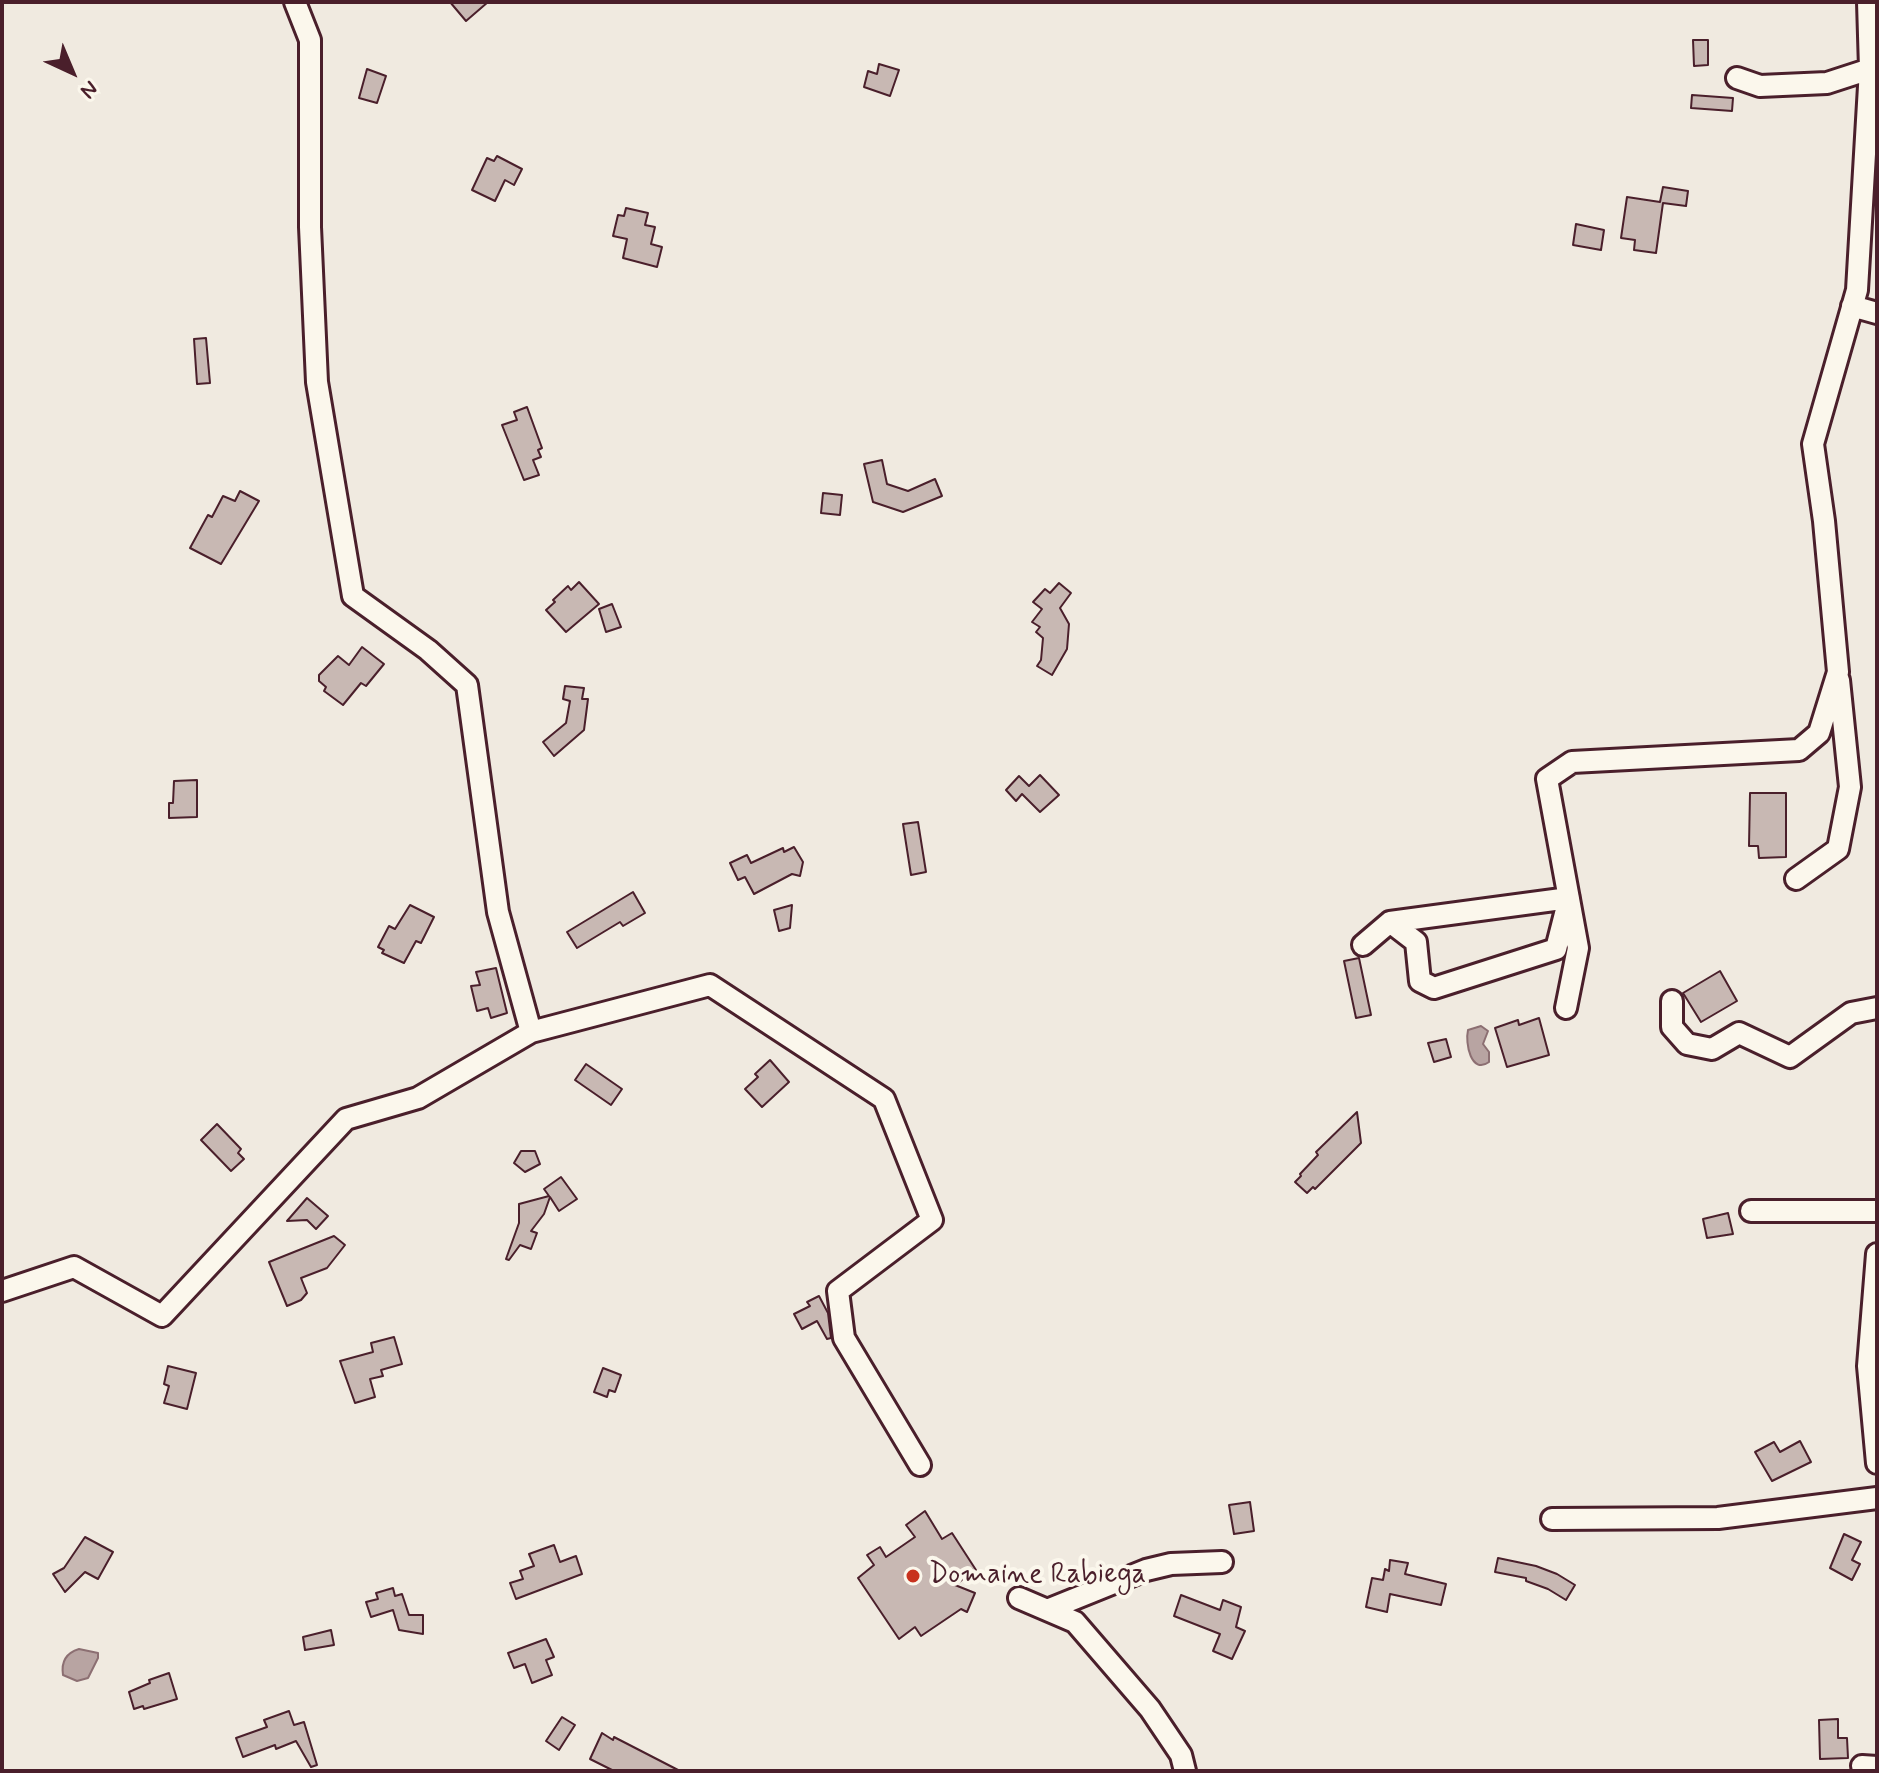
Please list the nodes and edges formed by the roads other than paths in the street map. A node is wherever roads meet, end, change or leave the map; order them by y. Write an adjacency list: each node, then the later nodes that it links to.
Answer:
1 (295, 2): 16 (street)
2 (1868, 2): 3 (street)
3 (1873, 71): 4 (street); 6 (street)
4 (1737, 78)
5 (1877, 296): 6 (street)
6 (1854, 298): 7 (street); 8 (street)
7 (1877, 313)
8 (1838, 672): 9 (street); 10 (street)
9 (1796, 879)
10 (1569, 898): 11 (street); 11 (street); 14 (street)
11 (1390, 922): 12 (street)
12 (1363, 945)
13 (1672, 1001): 15 (street)
14 (1566, 1008)
15 (1877, 1008)
16 (531, 1032): 20 (street); 22 (street)
17 (1751, 1211): 18 (street)
18 (1877, 1211)
19 (1877, 1256): 21 (street)
20 (2, 1291)
21 (1877, 1463)
22 (920, 1465)
23 (1877, 1498): 24 (street)
24 (1552, 1519)
25 (1222, 1562): 27 (street)
26 (1019, 1598): 27 (street)
27 (1047, 1610): 28 (street)
28 (1185, 1771)

